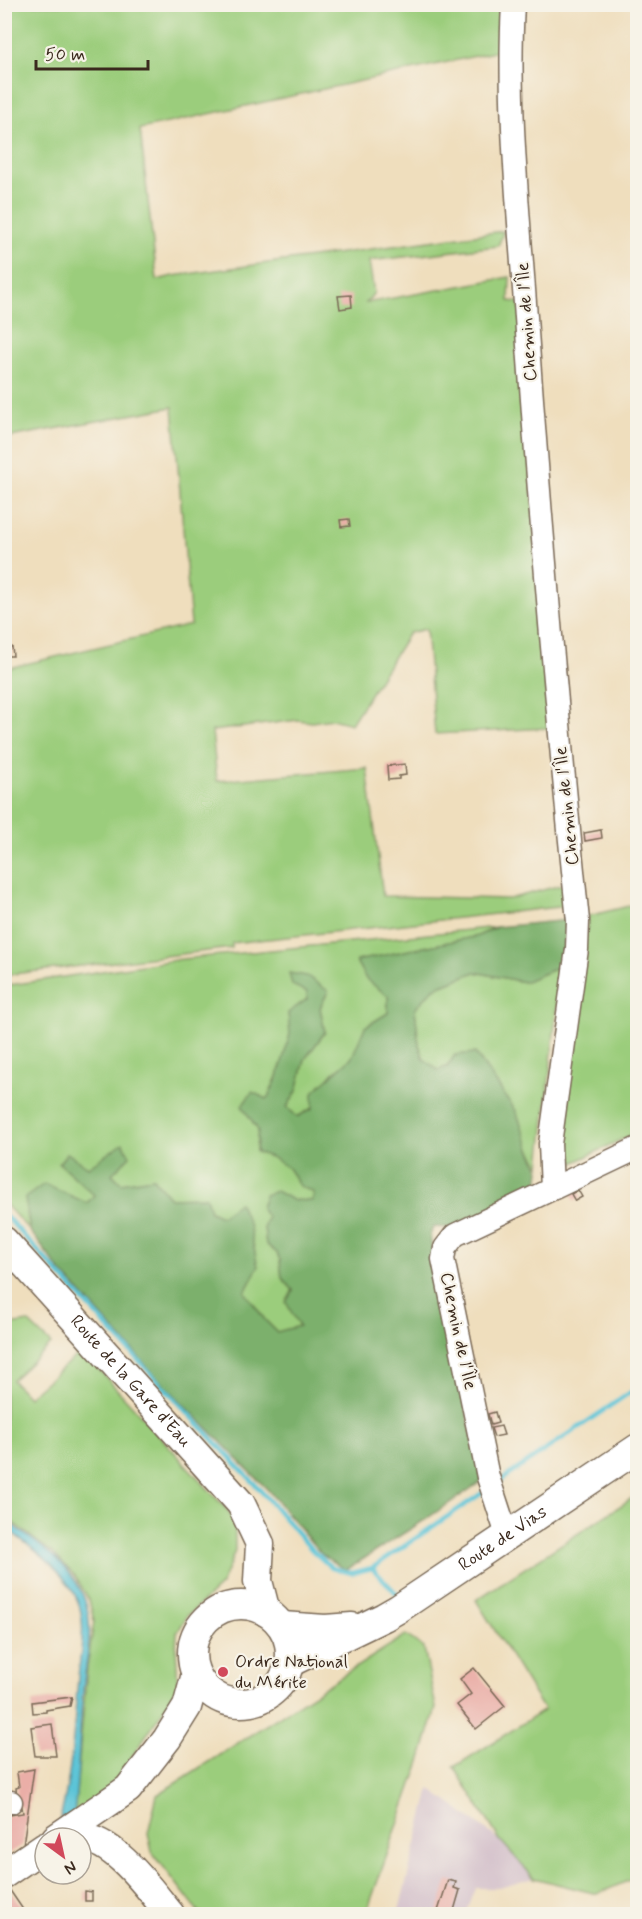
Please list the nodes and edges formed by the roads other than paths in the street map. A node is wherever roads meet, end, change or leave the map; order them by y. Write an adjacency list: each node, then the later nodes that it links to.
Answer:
1 (513, 4): 3 (street, Chemin de l'Île)
2 (638, 1148): 3 (street)
3 (552, 1189): 7 (street, Chemin de l'Île)
4 (4, 1241): 6 (main road, Route de la Gare d'Eau)
5 (638, 1448): 7 (main road, Route de Vias)
6 (252, 1524): 8 (main road); 9 (main road, Route de la Gare d'Eau)
7 (498, 1542): 10 (main road, Route de Vias)
8 (229, 1606): 9 (main road); 12 (main road)
9 (274, 1619): 10 (main road, Route de Vias); 11 (main road)
10 (366, 1626): 11 (main road, Route de Vias)
11 (289, 1663): 13 (main road)
12 (196, 1674): 13 (main road); 14 (main road)
13 (223, 1701): 14 (main road)
14 (167, 1739): 15 (main road)
15 (128, 1789): 16 (main road); 19 (main road)
16 (74, 1826)
17 (93, 1840): 19 (main road)
18 (33, 1854): 20 (main road)
19 (127, 1862): 21 (main road)
20 (4, 1874)
21 (170, 1914)

